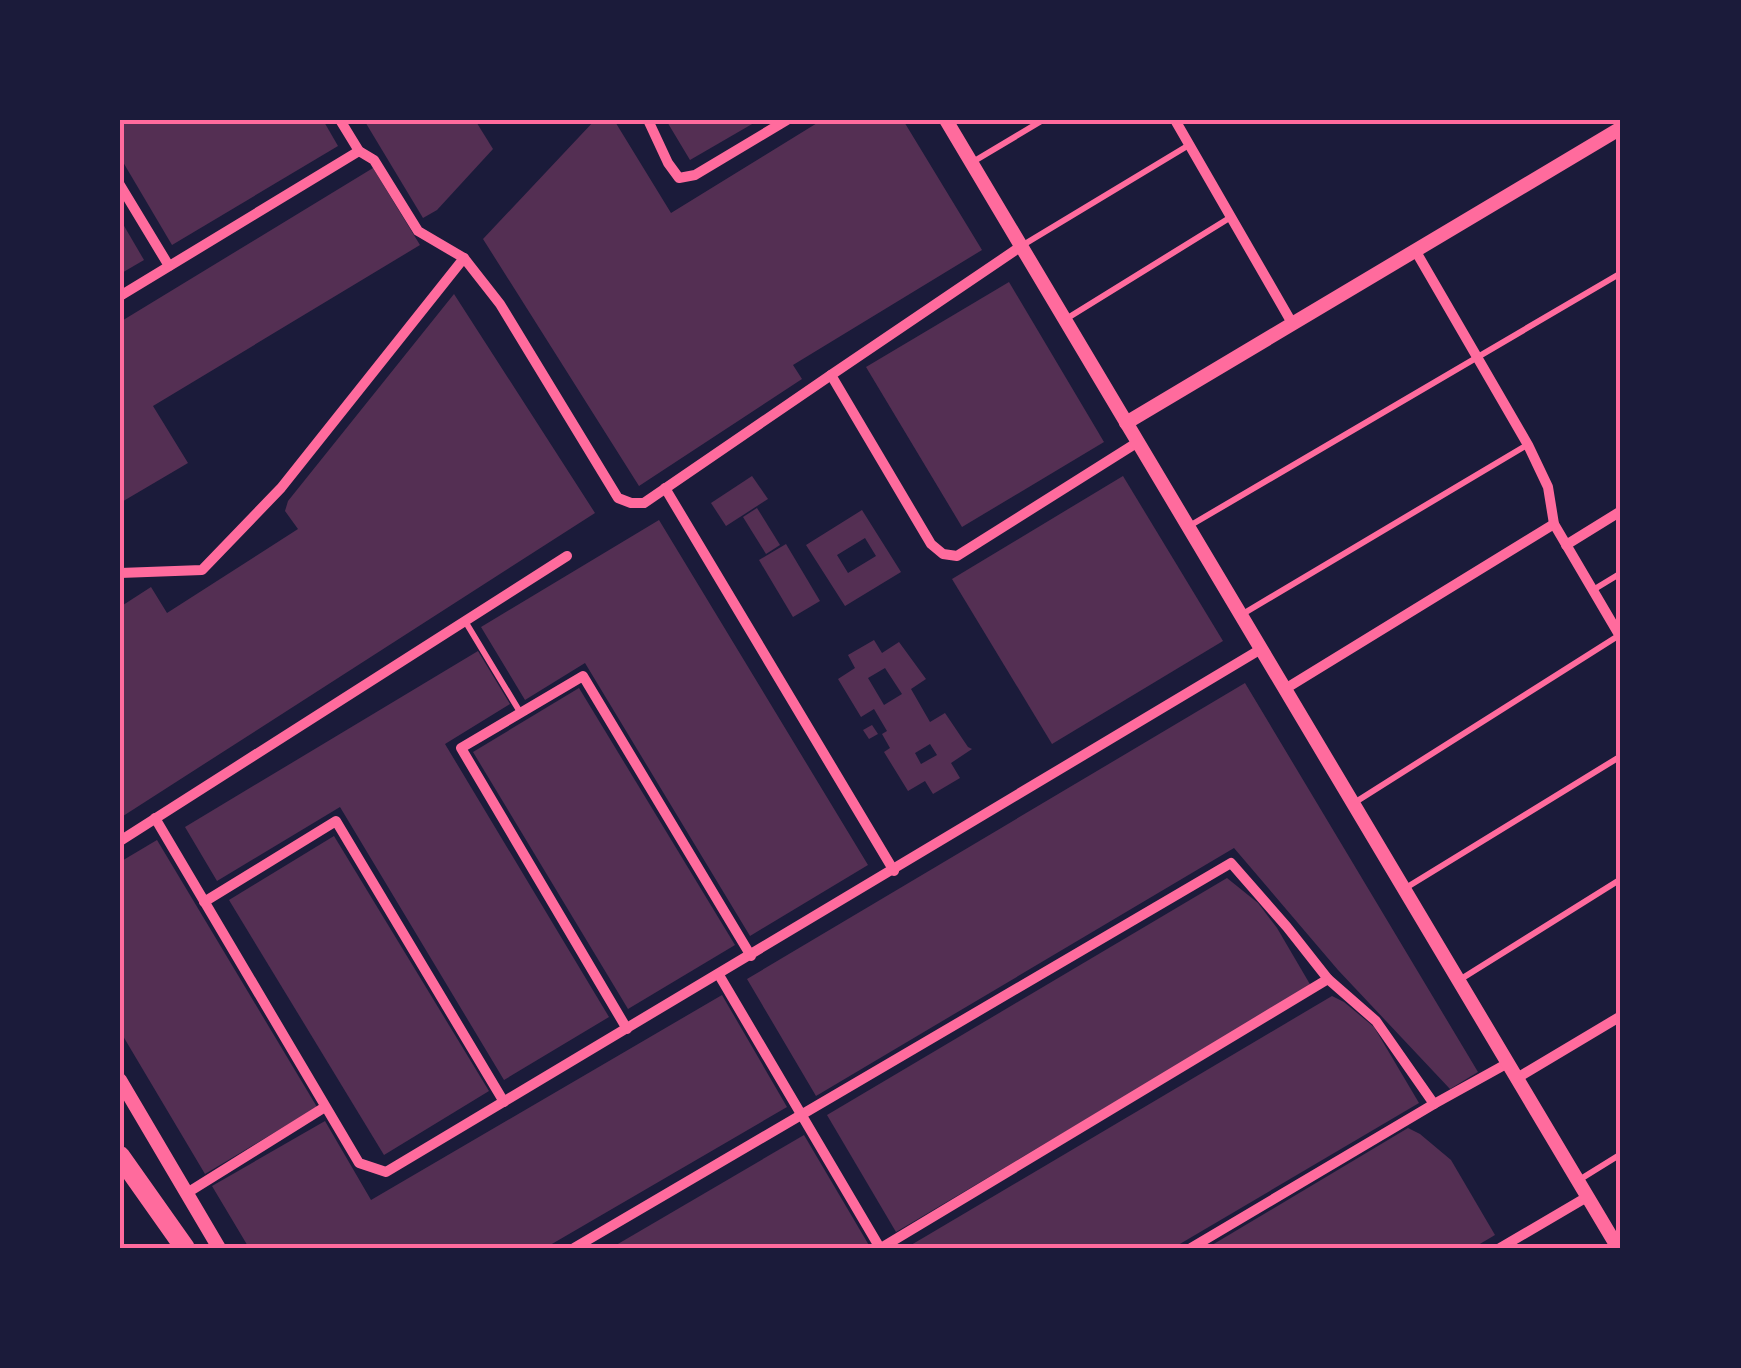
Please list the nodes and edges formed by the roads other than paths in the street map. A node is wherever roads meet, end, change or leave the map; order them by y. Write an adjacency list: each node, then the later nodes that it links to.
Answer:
1 (340, 120): 9 (street)
2 (648, 120): 3 (street)
3 (787, 120)
4 (946, 120): 10 (street)
5 (1044, 120): 10 (lane)
6 (1175, 120): 8 (street)
7 (1621, 128): 14 (street)
8 (1189, 145): 12 (street); 13 (lane)
9 (359, 151): 15 (street); 16 (street)
10 (972, 162): 13 (street)
11 (120, 186): 16 (street)
12 (1231, 217): 19 (lane); 20 (street)
13 (1020, 247): 19 (street); 22 (street)
14 (1415, 250): 20 (street); 21 (street)
15 (464, 258): 26 (street); 32 (street)
16 (169, 266): 18 (street)
17 (1621, 273): 21 (lane)
18 (120, 296)
19 (1064, 320): 23 (street)
20 (1292, 323): 23 (street)
21 (1478, 358): 25 (street); 29 (lane)
22 (831, 375): 24 (street); 26 (street)
23 (1126, 424): 24 (street)
24 (1138, 442): 29 (street)
25 (1528, 444): 28 (street); 35 (lane)
26 (665, 488): 45 (street)
27 (1621, 511): 30 (street)
28 (1554, 524): 30 (street); 39 (street)
29 (1188, 526): 35 (street)
30 (1566, 545): 34 (street)
31 (567, 556): 36 (street)
32 (120, 573)
33 (1621, 573): 34 (lane)
34 (1593, 590): 37 (street)
35 (1240, 615): 38 (street)
36 (465, 621): 40 (lane); 43 (street)
37 (1620, 636): 42 (lane)
38 (1261, 649): 39 (street); 45 (street)
39 (1284, 689): 42 (street)
40 (520, 712): 49 (street); 54 (street)
41 (1621, 756): 47 (lane)
42 (1354, 804): 47 (street)
43 (154, 818): 44 (street); 48 (street)
44 (120, 840)
45 (894, 871): 49 (street)
46 (1621, 879): 52 (lane)
47 (1404, 889): 52 (street)
48 (204, 902): 58 (street); 60 (street)
49 (751, 956): 50 (street)
50 (718, 975): 54 (street); 61 (street)
51 (1328, 980): 59 (street); 61 (street); 70 (street)
52 (1459, 980): 55 (street)
53 (1621, 1016): 56 (street)
54 (627, 1029): 58 (street)
55 (1508, 1063): 56 (street); 59 (street)
56 (1517, 1078): 64 (street)
57 (120, 1080): 65 (street)
58 (504, 1102): 60 (street)
59 (1434, 1104): 71 (street)
60 (326, 1107): 65 (street)
61 (801, 1114): 69 (street); 70 (street)
62 (1621, 1154): 64 (lane)
63 (120, 1156): 67 (highway)
64 (1578, 1180): 66 (street)
65 (187, 1193): 68 (street)
66 (1587, 1197): 72 (street); 73 (street)
67 (185, 1248)
68 (219, 1248)
69 (574, 1248)
70 (881, 1248)
71 (1192, 1248)
72 (1500, 1248)
73 (1618, 1248)

